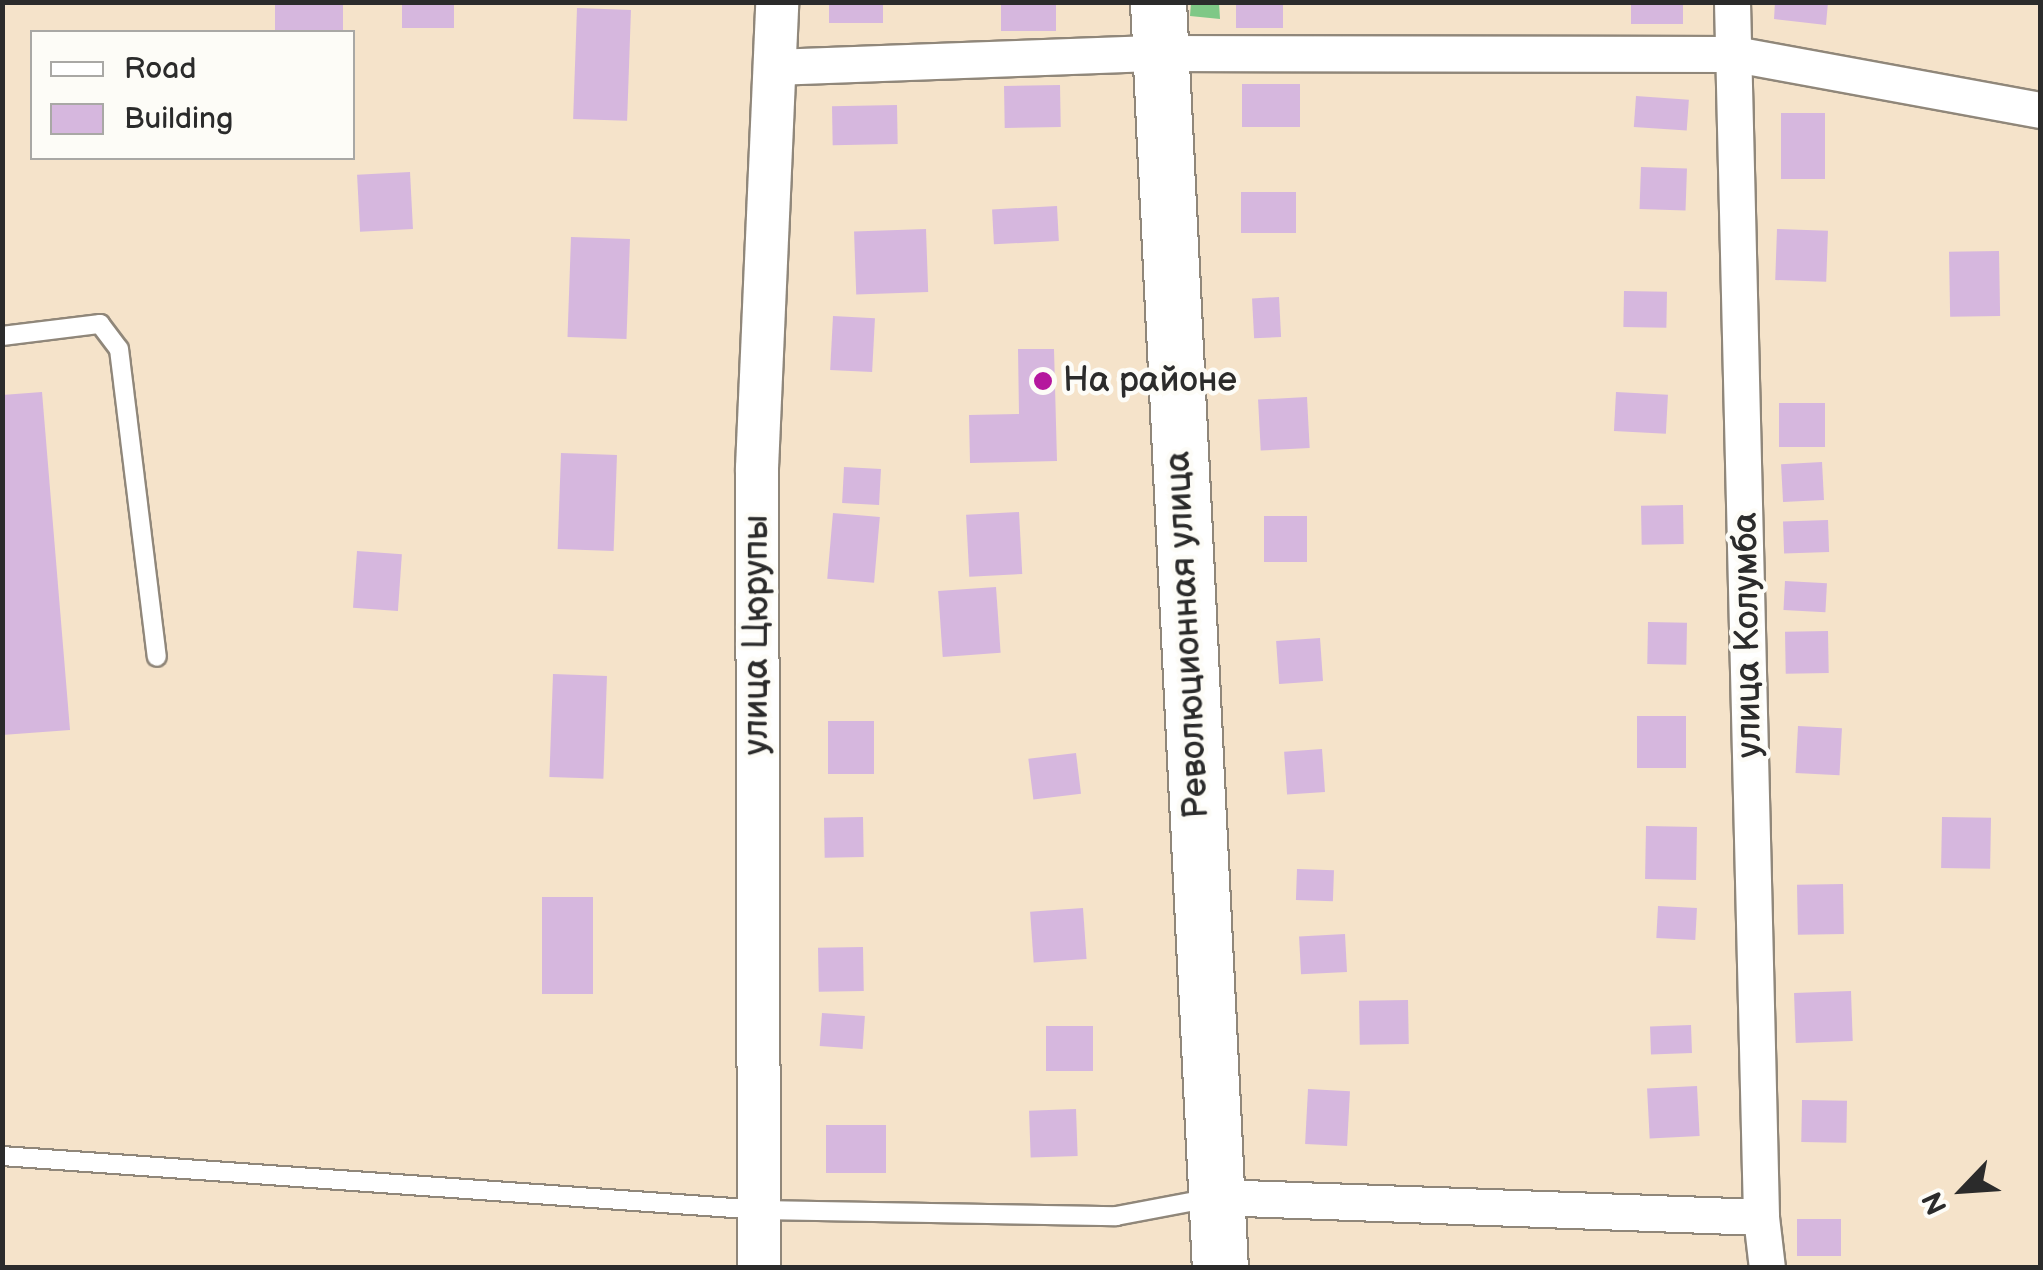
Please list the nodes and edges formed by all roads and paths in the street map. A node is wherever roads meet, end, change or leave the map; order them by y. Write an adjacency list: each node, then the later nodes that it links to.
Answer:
1 (777, 2): 5 (street, улица Цюрупы)
2 (1732, 2): 4 (street, улица Колумба)
3 (1158, 28): 4 (street); 5 (street); 10 (main road, Революционная улица)
4 (1735, 54): 6 (street); 12 (street, улица Колумба)
5 (773, 66): 11 (street, улица Цюрупы)
6 (2040, 110)
7 (2, 336): 8 (lane)
8 (157, 657)
9 (2, 1156): 11 (lane)
10 (1216, 1196): 11 (lane); 12 (street); 14 (main road, Революционная улица)
11 (760, 1210): 13 (street, улица Цюрупы)
12 (1760, 1217): 15 (street, улица Колумба)
13 (759, 1268)
14 (1220, 1268)
15 (1767, 1268)

